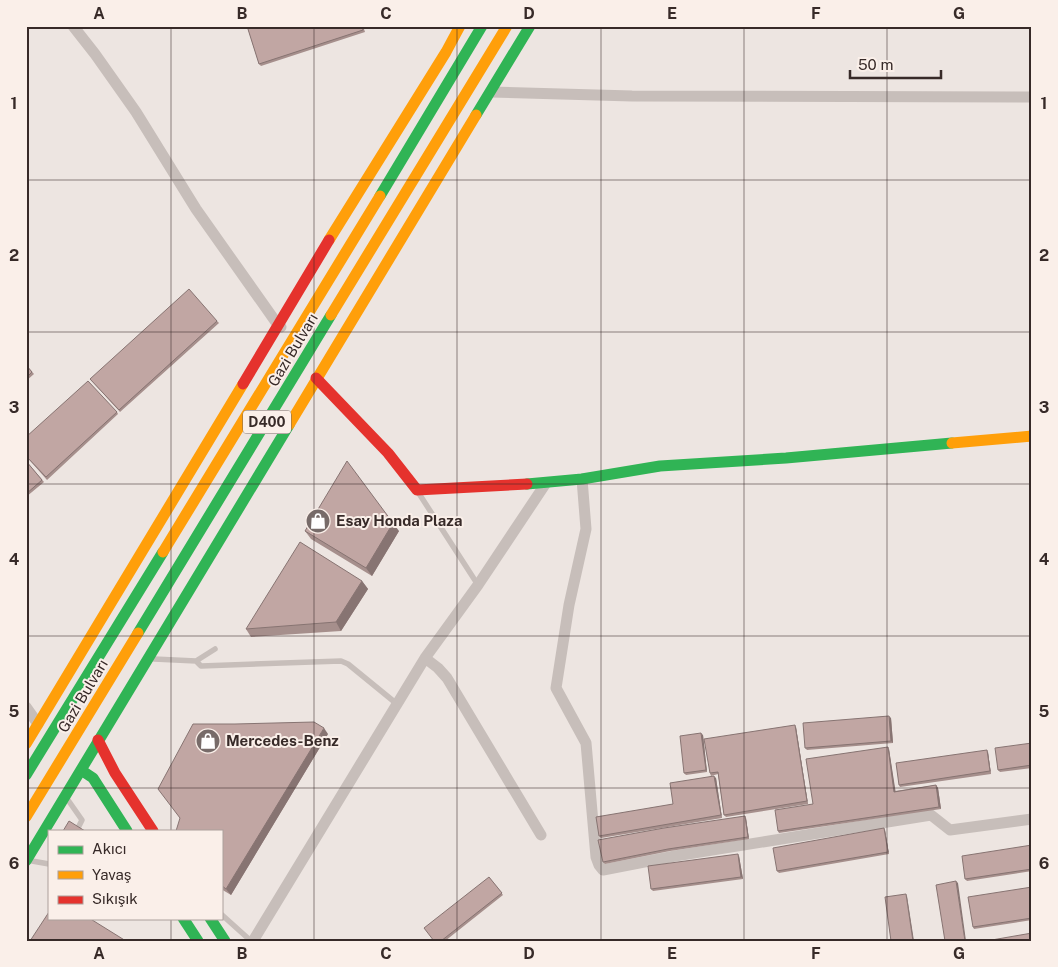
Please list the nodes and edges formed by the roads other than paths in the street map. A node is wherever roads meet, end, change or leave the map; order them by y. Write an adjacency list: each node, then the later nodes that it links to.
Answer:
1 (73, 26): 8 (street)
2 (460, 26): 8 (main road)
3 (482, 26): 9 (main road, Gazi Bulvarı / D400)
4 (507, 26): 28 (main road, Gazi Bulvarı / D400)
5 (530, 26): 6 (main road)
6 (491, 92): 7 (street); 10 (main road)
7 (1032, 97)
8 (278, 325): 9 (street); 22 (main road)
9 (295, 336): 26 (main road, Gazi Bulvarı / D400)
10 (316, 378): 14 (main road); 18 (main road)
11 (1032, 436): 12 (main road)
12 (582, 478): 13 (main road); 29 (street)
13 (546, 482): 14 (main road); 15 (street)
14 (417, 490): 15 (lane)
15 (478, 585): 17 (street)
16 (215, 649): 19 (lane)
17 (425, 658): 20 (street); 33 (street)
18 (147, 659): 19 (lane); 23 (main road)
19 (196, 661): 20 (lane)
20 (397, 704): 41 (street)
21 (26, 707): 22 (street)
22 (38, 724): 24 (main road)
23 (98, 740): 25 (main road); 32 (main road)
24 (26, 744)
25 (81, 770): 27 (main road); 31 (main road)
26 (26, 775)
27 (66, 796): 30 (lane); 34 (main road)
28 (26, 817)
29 (1032, 820)
30 (78, 828)
31 (126, 830)
32 (152, 830)
33 (541, 835)
34 (27, 861): 35 (lane)
35 (48, 864)
36 (222, 915): 41 (lane)
37 (185, 920): 39 (main road)
38 (211, 920): 40 (main road)
39 (198, 941)
40 (225, 941)
41 (252, 941)

